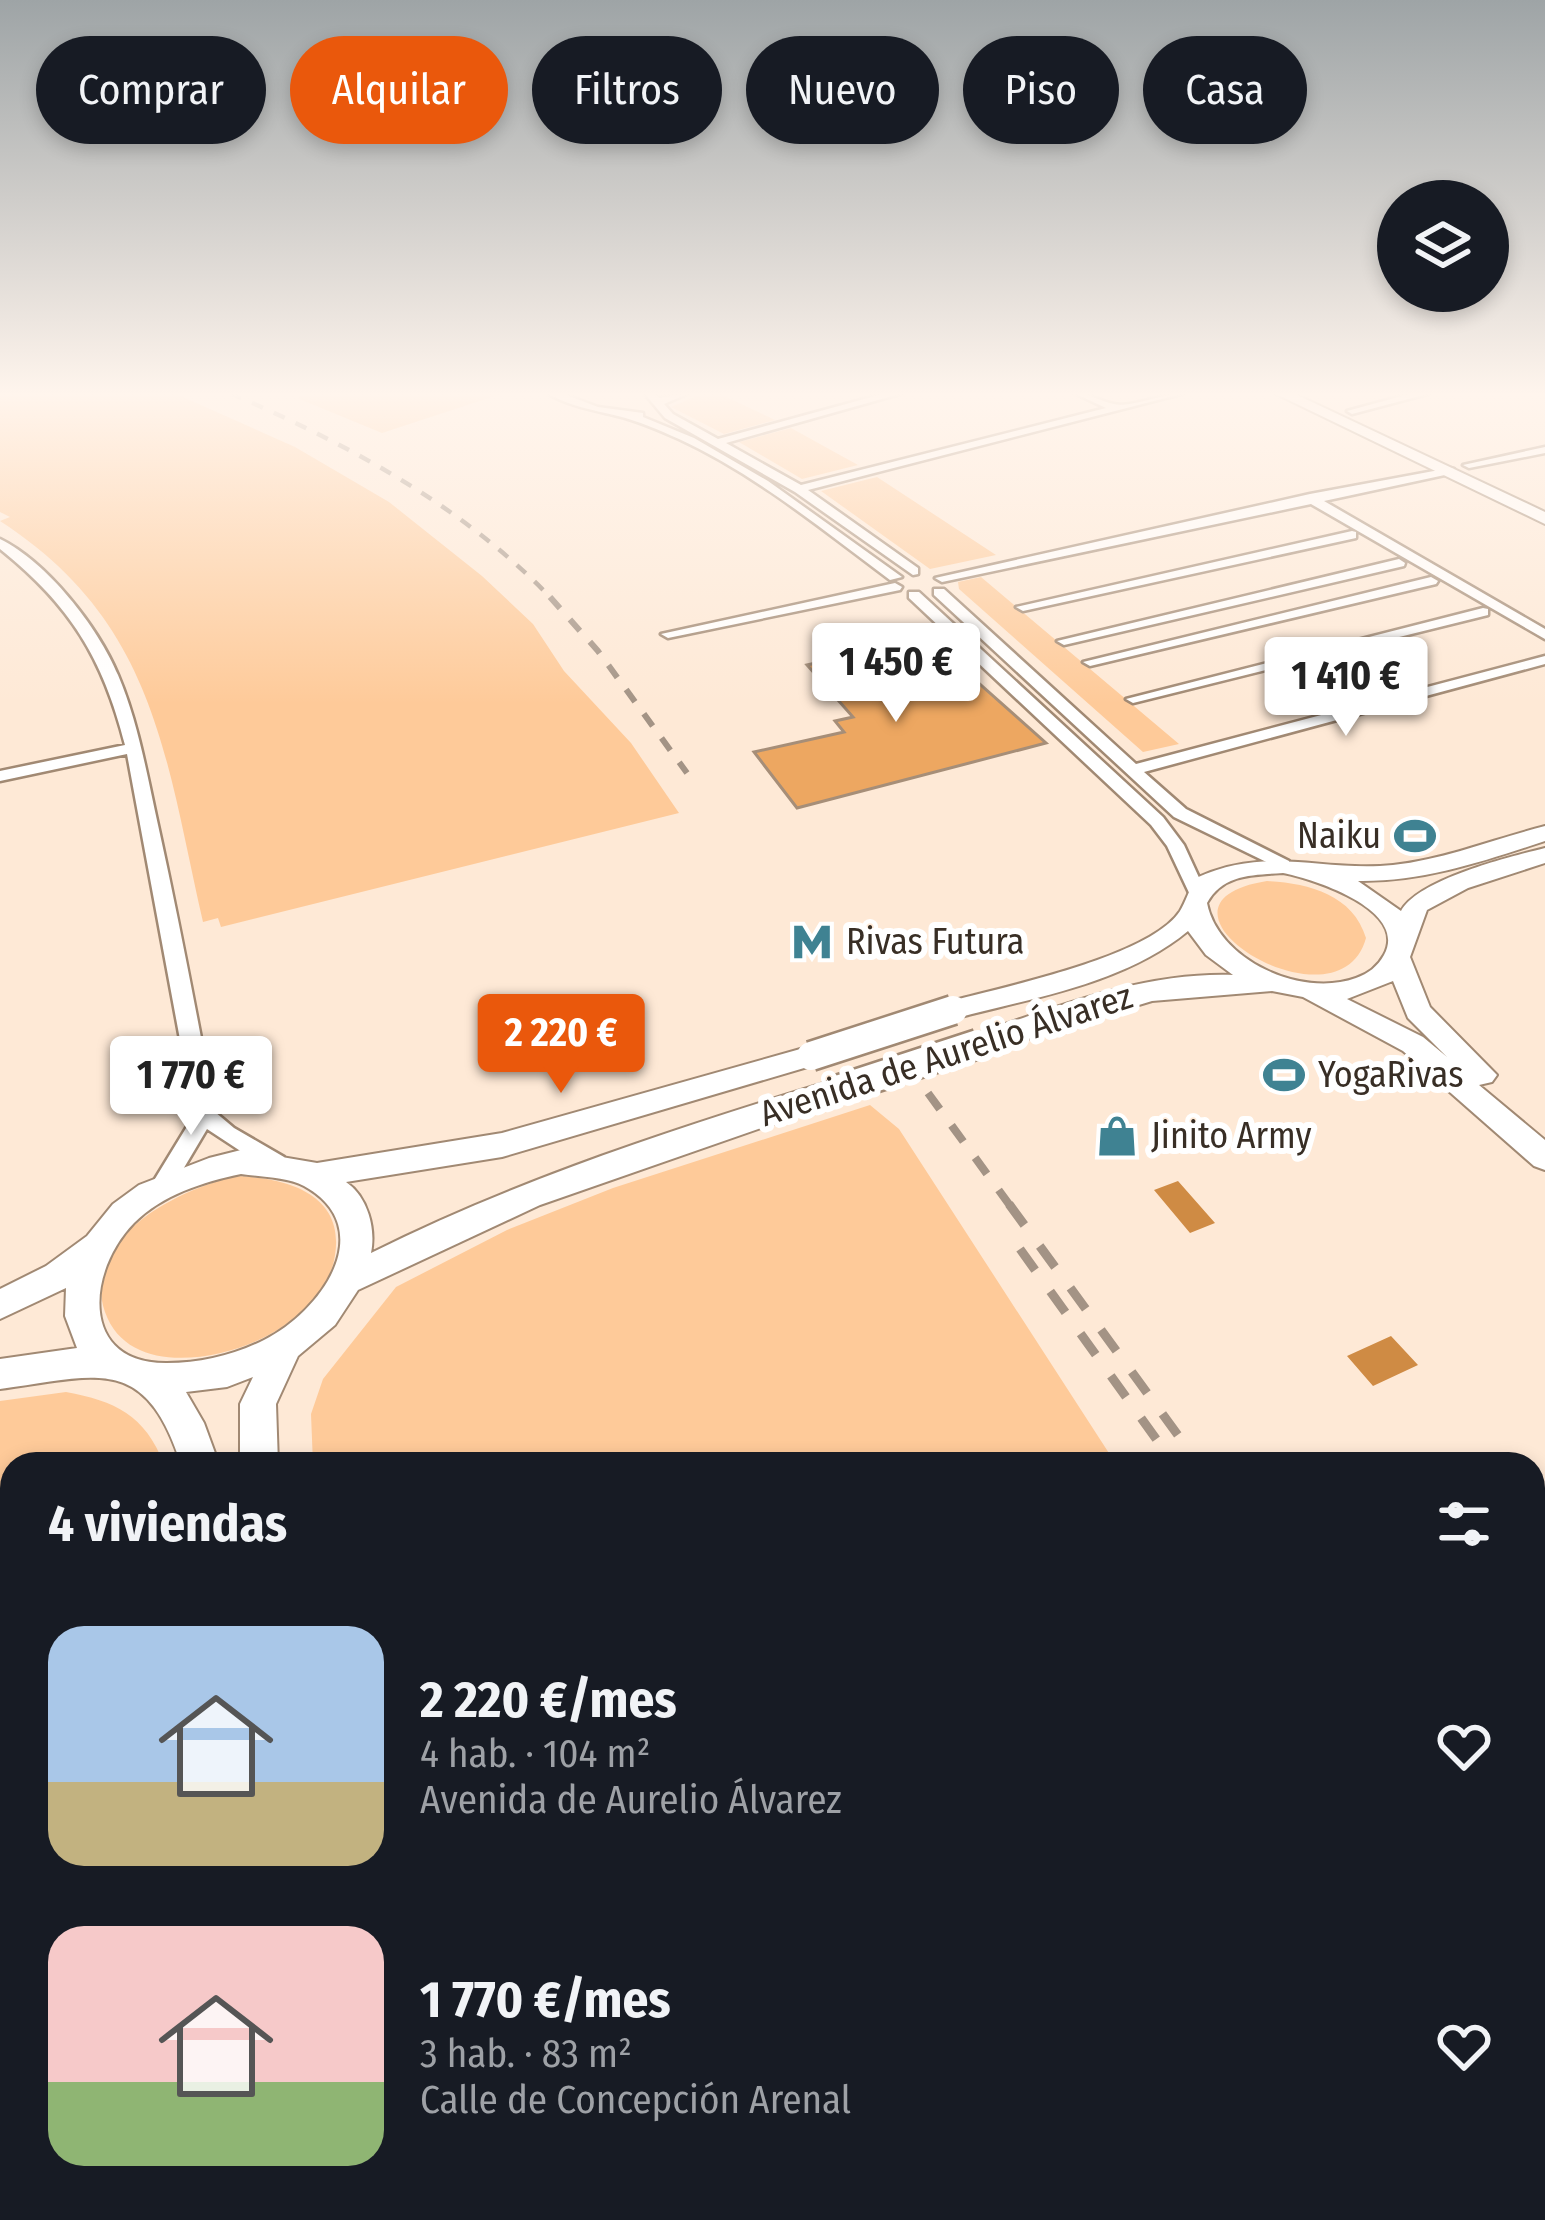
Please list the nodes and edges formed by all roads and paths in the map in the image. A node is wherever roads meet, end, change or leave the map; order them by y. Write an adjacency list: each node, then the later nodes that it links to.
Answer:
1 (781, 497): 12 (street)
2 (811, 497): 10 (street)
3 (1317, 497): 5 (street)
4 (1501, 497): 6 (main road)
5 (1310, 498): 13 (street); 18 (street)
6 (1545, 519)
7 (1352, 535): 15 (street)
8 (0, 543): 23 (street)
9 (1400, 563): 19 (street)
10 (913, 571): 12 (street); 13 (street)
11 (1431, 581): 21 (street)
12 (895, 582): 14 (street); 17 (street)
13 (940, 585): 14 (street); 24 (street)
14 (914, 595): 30 (street)
15 (1023, 607)
16 (1483, 612): 22 (street)
17 (668, 634)
18 (1545, 634)
19 (1064, 641)
20 (1545, 660): 24 (street)
21 (1090, 662)
22 (1133, 699)
23 (133, 748): 25 (street); 33 (street)
24 (1133, 770): 28 (street)
25 (0, 776)
26 (1545, 833): 29 (main road)
27 (1545, 855): 31 (main road)
28 (1283, 865): 29 (main road); 30 (main road)
29 (1313, 870): 31 (main road)
30 (1195, 904): 32 (main road); 37 (main road, Avenida de Aurelio Álvarez, bridge)
31 (1399, 949): 32 (main road); 34 (main road)
32 (1295, 989): 35 (main road); 40 (main road, Avenida de Aurelio Álvarez, bridge)
33 (205, 1115): 36 (street); 38 (street)
34 (1545, 1130)
35 (1545, 1158)
36 (276, 1162): 37 (main road); 38 (main road)
37 (318, 1175): 40 (main road)
38 (161, 1187): 39 (main road)
39 (100, 1240): 41 (main road); 43 (main road)
40 (351, 1279): 42 (main road)
41 (0, 1305)
42 (283, 1350): 45 (main road); 47 (main road)
43 (107, 1359): 44 (main road); 45 (main road)
44 (0, 1374)
45 (157, 1379): 46 (main road)
46 (196, 1452)
47 (259, 1452)

